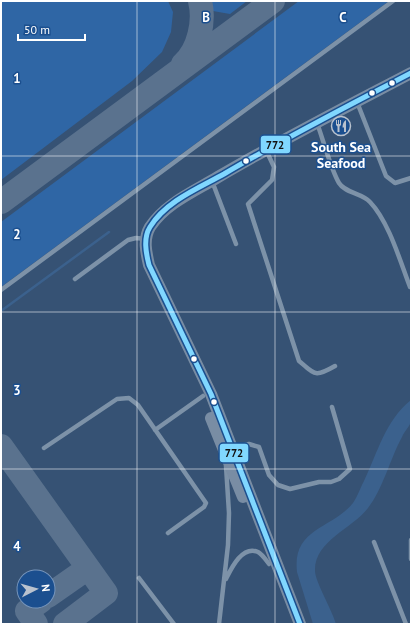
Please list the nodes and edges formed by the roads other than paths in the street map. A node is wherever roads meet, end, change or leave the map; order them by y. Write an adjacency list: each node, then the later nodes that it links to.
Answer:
1 (393, 1): 12 (lane)
2 (411, 73): 3 (street)
3 (357, 102): 4 (street); 6 (lane)
4 (317, 123): 5 (street); 11 (lane)
5 (266, 150): 7 (street); 14 (lane)
6 (411, 178)
7 (212, 181): 8 (street); 9 (lane)
8 (146, 239): 10 (lane); 13 (street)
9 (236, 244)
10 (75, 279)
11 (410, 287)
12 (1, 290)
13 (195, 363): 15 (street); 19 (street)
14 (335, 366)
15 (203, 396): 17 (lane); 19 (street)
16 (332, 407): 19 (lane)
17 (155, 430): 18 (lane); 20 (lane)
18 (44, 448)
19 (229, 452): 24 (street); 26 (lane); 30 (street)
20 (168, 533)
21 (411, 540): 23 (lane)
22 (374, 542): 31 (lane)
23 (411, 559)
24 (269, 564): 26 (lane); 29 (street)
25 (139, 578): 27 (lane)
26 (225, 582): 28 (lane)
27 (174, 624)
28 (219, 624)
29 (292, 624)
30 (300, 624)
31 (406, 624)

